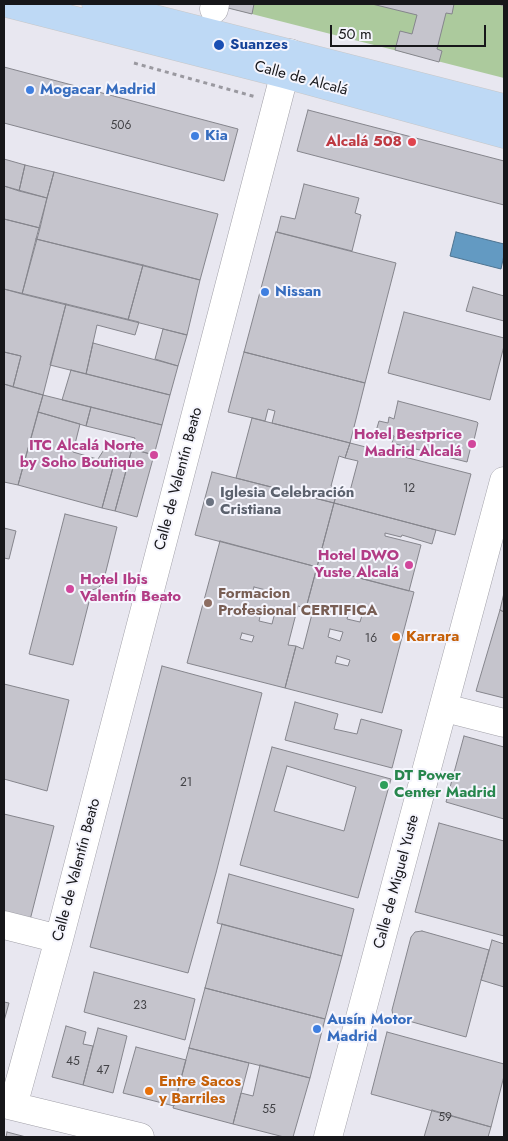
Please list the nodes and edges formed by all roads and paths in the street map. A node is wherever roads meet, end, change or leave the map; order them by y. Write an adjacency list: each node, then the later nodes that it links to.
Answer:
1 (10, 4): 3 (main road, Calle de Alcalá)
2 (96, 4): 3 (main road, Calle de Alcalá)
3 (287, 64): 4 (main road, Calle de Alcalá); 5 (main road, Calle de Alcalá); 10 (street, Calle de Valentín Beato)
4 (504, 108)
5 (504, 134)
6 (504, 482): 7 (street, Calle de Miguel Yuste)
7 (444, 708): 8 (street); 13 (street, Calle de Miguel Yuste)
8 (504, 723)
9 (4, 925): 10 (street)
10 (59, 939): 11 (street, Calle de Valentín Beato)
11 (9, 1105): 12 (street)
12 (140, 1137)
13 (328, 1137)

